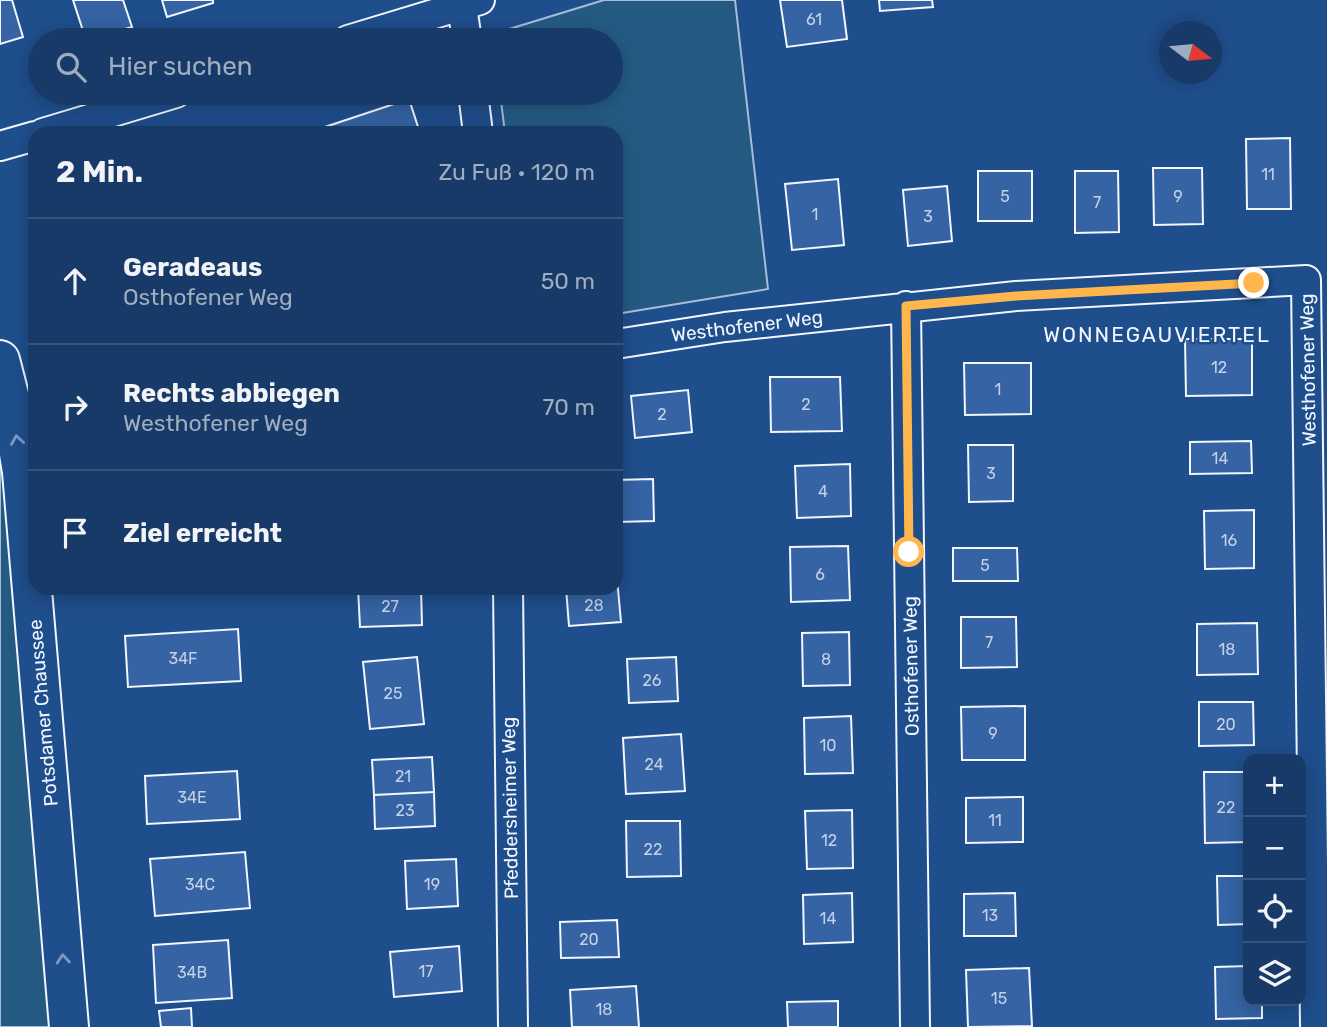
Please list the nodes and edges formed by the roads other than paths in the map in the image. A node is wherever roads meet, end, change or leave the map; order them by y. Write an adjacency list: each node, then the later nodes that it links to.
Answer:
1 (468, 2): 2 (street); 3 (street)
2 (386, 28)
3 (467, 28)
4 (136, 105): 6 (street)
5 (474, 105): 7 (street)
6 (66, 126)
7 (477, 126)
8 (28, 138): 9 (street)
9 (0, 146)
10 (906, 306): 11 (street, Westhofener Weg); 18 (street, Osthofener Weg); 19 (street, Westhofener Weg)
11 (623, 343)
12 (0, 360): 13 (main road, Potsdamer Chaussee, one-way to 12)
13 (28, 543)
14 (32, 595): 16 (main road, Potsdamer Chaussee, one-way to 14)
15 (508, 595): 17 (street, Pfeddersheimer Weg)
16 (69, 1027)
17 (513, 1027)
18 (915, 1027)
19 (1315, 1027)

